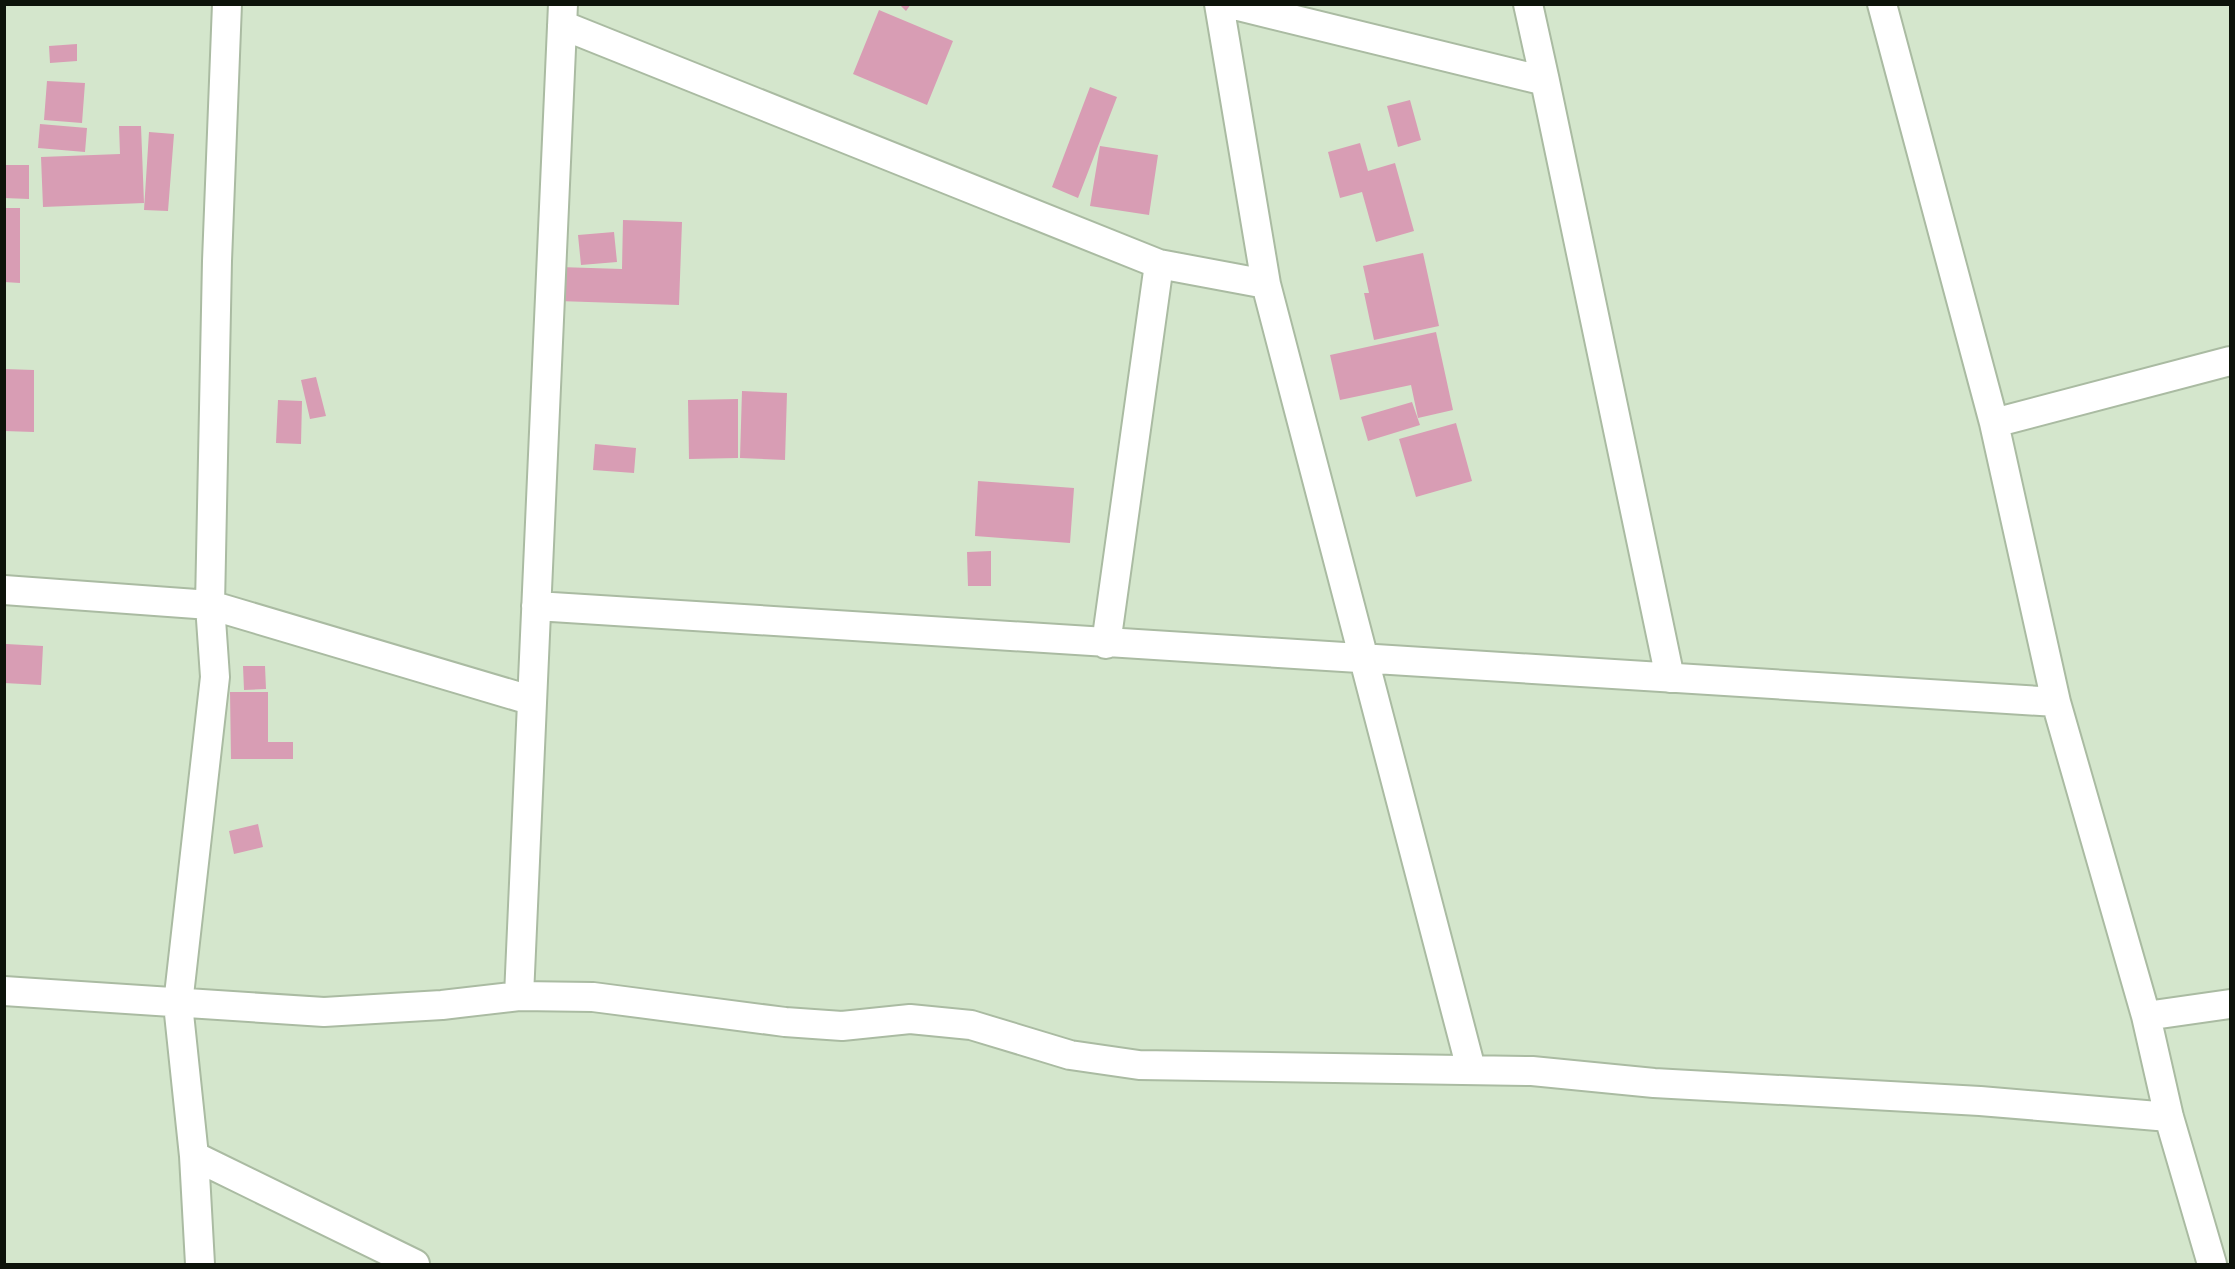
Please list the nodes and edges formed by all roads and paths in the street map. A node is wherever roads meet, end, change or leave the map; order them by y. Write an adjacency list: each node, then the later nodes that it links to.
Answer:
1 (226, 4): 13 (street)
2 (1219, 4): 9 (street)
3 (1230, 4): 7 (street)
4 (1528, 4): 7 (street)
5 (1882, 4): 11 (street)
6 (562, 15): 8 (street); 14 (street)
7 (1545, 81): 17 (street)
8 (1159, 264): 9 (street); 15 (street)
9 (1266, 285): 16 (street)
10 (2230, 361): 11 (street)
11 (1994, 423): 19 (street)
12 (4, 591): 13 (street)
13 (210, 605): 18 (street); 22 (street)
14 (536, 606): 15 (street); 18 (street)
15 (1106, 644): 16 (street)
16 (1363, 660): 17 (street); 25 (street)
17 (1670, 678): 19 (street)
18 (530, 700): 21 (street)
19 (2056, 702): 24 (street)
20 (4, 991): 22 (street)
21 (519, 996): 22 (street); 25 (street)
22 (178, 1004): 27 (street)
23 (2230, 1004): 24 (street)
24 (2146, 1016): 26 (street)
25 (1472, 1069): 26 (street)
26 (2169, 1117): 30 (street)
27 (194, 1156): 28 (street); 29 (street)
28 (199, 1264)
29 (416, 1264)
30 (2212, 1264)

